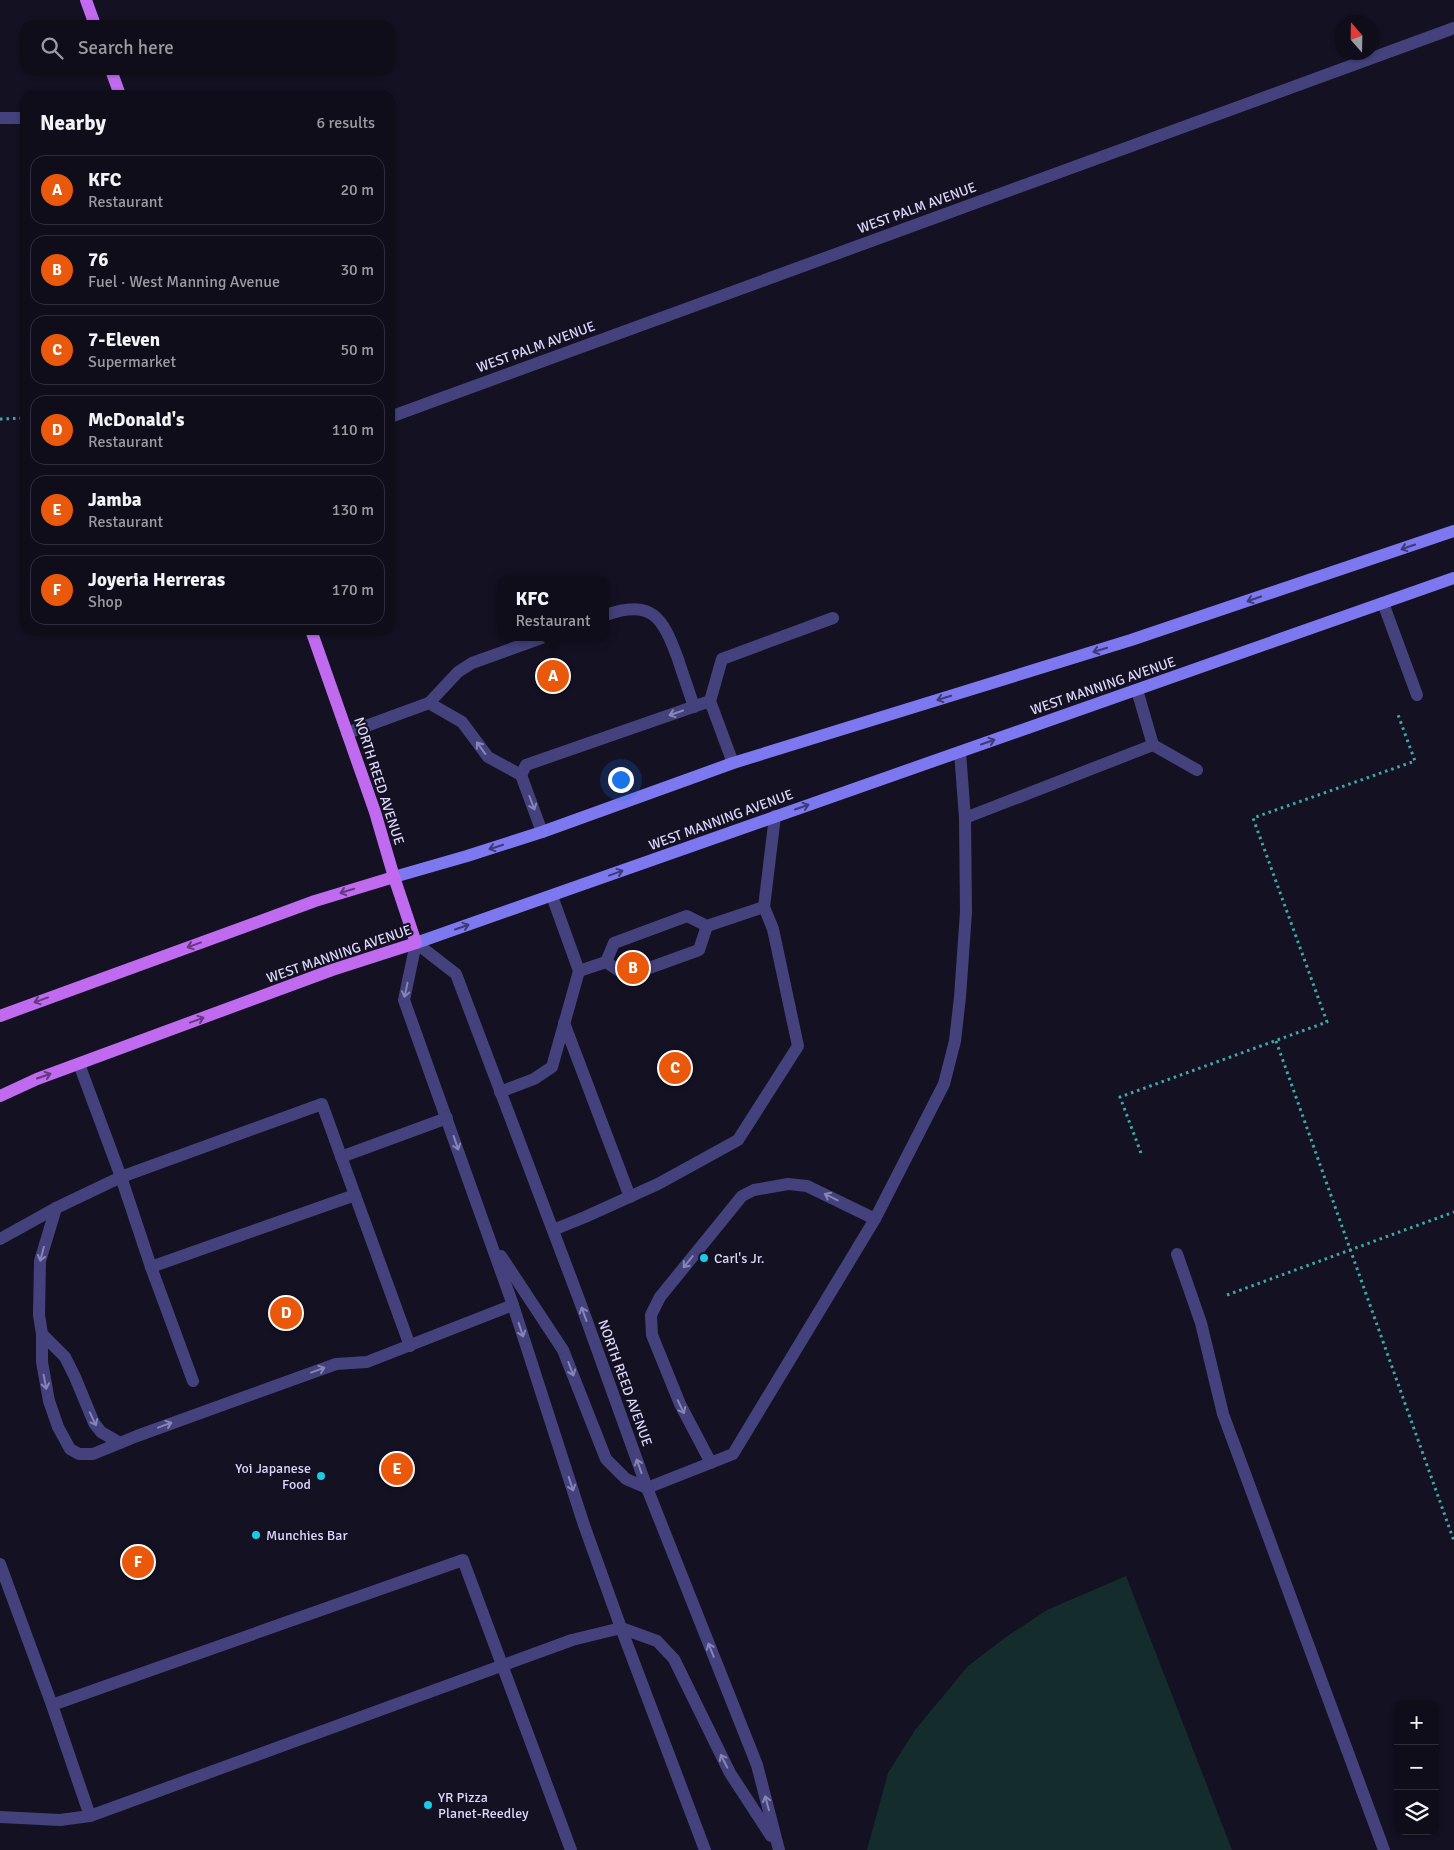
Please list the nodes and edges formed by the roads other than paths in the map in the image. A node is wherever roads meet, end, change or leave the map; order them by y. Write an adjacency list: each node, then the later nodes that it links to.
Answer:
1 (86, 0): 2 (main road)
2 (93, 20)
3 (1454, 28): 8 (street, WEST PALM AVENUE)
4 (113, 75): 5 (main road)
5 (118, 90)
6 (0, 118): 7 (street)
7 (20, 118)
8 (395, 415)
9 (1454, 531): 24 (main road, one-way to 24)
10 (1454, 578): 11 (main road, WEST MANNING AVENUE)
11 (1383, 604): 16 (main road, WEST MANNING AVENUE); 17 (street)
12 (609, 614): 20 (street)
13 (832, 618): 19 (street)
14 (313, 635): 21 (main road, NORTH REED AVENUE)
15 (533, 641): 18 (street)
16 (1137, 690): 22 (street); 23 (main road, WEST MANNING AVENUE, one-way to 16)
17 (1416, 695)
18 (429, 702): 21 (street); 26 (street, one-way to 18)
19 (710, 702): 20 (street); 24 (street)
20 (694, 707): 26 (street, one-way to 26)
21 (347, 733): 30 (main road, NORTH REED AVENUE)
22 (1153, 745): 25 (street); 28 (street)
23 (960, 752): 27 (main road, WEST MANNING AVENUE, one-way to 23); 28 (street)
24 (733, 763): 29 (main road)
25 (1197, 770)
26 (520, 774): 29 (street, one-way to 29)
27 (775, 816): 31 (main road, WEST MANNING AVENUE, one-way to 27); 32 (street)
28 (965, 818): 48 (street)
29 (542, 832): 30 (main road, one-way to 30)
30 (394, 877): 34 (main road, NORTH REED AVENUE); 37 (main road, one-way to 37)
31 (552, 896): 34 (main road, WEST MANNING AVENUE, one-way to 31); 36 (street)
32 (764, 907): 33 (street); 46 (street)
33 (707, 926): 35 (street); 35 (street)
34 (416, 943): 39 (main road, WEST MANNING AVENUE, one-way to 34); 40 (street, NORTH REED AVENUE); 42 (street, one-way to 42)
35 (606, 962): 36 (street)
36 (579, 971): 38 (street)
37 (0, 1016)
38 (564, 1023): 40 (street); 46 (street)
39 (79, 1064): 41 (main road, WEST MANNING AVENUE, one-way to 39); 44 (street)
40 (500, 1092): 49 (street, NORTH REED AVENUE)
41 (0, 1096)
42 (447, 1118): 43 (street); 51 (street, one-way to 51)
43 (341, 1157): 44 (street); 45 (street)
44 (121, 1177): 47 (street); 53 (street)
45 (355, 1195): 53 (street); 56 (street)
46 (630, 1197): 49 (street)
47 (56, 1208): 50 (street); 55 (street, one-way to 55)
48 (875, 1219): 59 (street); 59 (street, one-way to 59)
49 (553, 1230): 60 (street, NORTH REED AVENUE, one-way to 49)
50 (0, 1239)
51 (490, 1239): 54 (street); 60 (street, one-way to 60)
52 (1177, 1254): 70 (street)
53 (151, 1268): 57 (street)
54 (513, 1305): 56 (street); 62 (street, one-way to 62)
55 (42, 1334): 58 (street, one-way to 58); 58 (street, one-way to 58)
56 (410, 1346): 58 (street, one-way to 56)
57 (193, 1381)
58 (120, 1443)
59 (711, 1463): 60 (street)
60 (647, 1488): 67 (street, NORTH REED AVENUE, one-way to 60)
61 (0, 1564): 64 (street)
62 (621, 1628): 63 (street); 67 (street, one-way to 62); 69 (street)
63 (503, 1666): 64 (street); 65 (street); 68 (street)
64 (52, 1705): 65 (street)
65 (90, 1816): 66 (street)
66 (0, 1817)
67 (779, 1848)
68 (571, 1850)
69 (705, 1850)
70 (1384, 1850)

